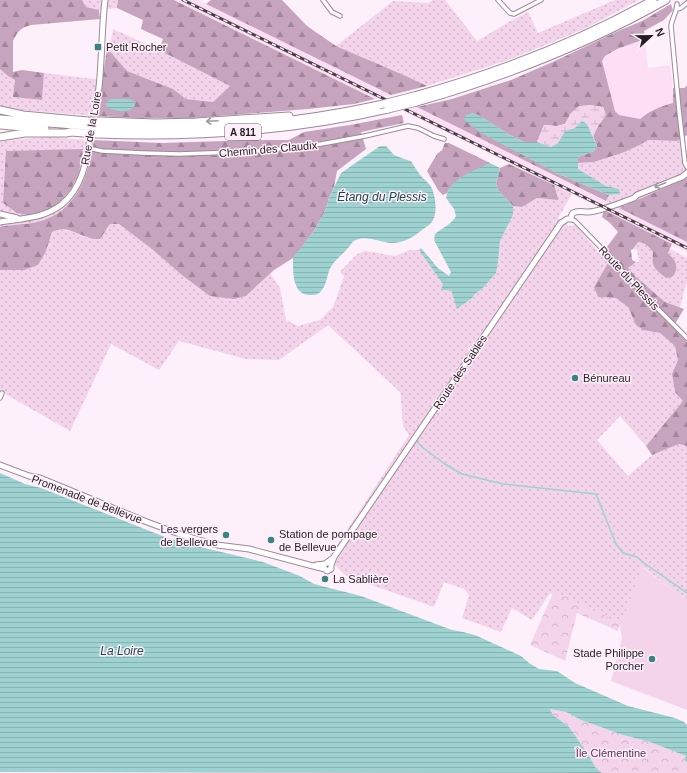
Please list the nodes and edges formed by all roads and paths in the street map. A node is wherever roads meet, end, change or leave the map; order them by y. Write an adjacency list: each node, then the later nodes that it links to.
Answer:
1 (105, 0): 20 (street, Rue de la Loire)
2 (323, 0): 10 (street)
3 (498, 0): 4 (street)
4 (541, 0)
5 (653, 0): 11 (highway, A 811)
6 (666, 0): 11 (highway, A 811)
7 (687, 3): 9 (street)
8 (677, 4): 9 (street)
9 (677, 9): 21 (street)
10 (340, 16)
11 (415, 99): 16 (highway, A 811, one-way to 16, bridge); 16 (highway, A 811, bridge)
12 (0, 110): 15 (highway)
13 (0, 118): 15 (highway, A 811)
14 (0, 125): 17 (highway, A 811)
15 (86, 127): 16 (highway, bridge); 16 (highway, A 811, bridge); 17 (highway, A 811)
16 (98, 128)
17 (71, 132): 18 (highway)
18 (0, 137)
19 (444, 138): 20 (street, Chemin des Claudix)
20 (88, 148): 24 (street, Rue de la Loire)
21 (687, 167)
22 (687, 173): 25 (street, Route des Sables, one-way to 25)
23 (0, 214): 24 (street, Rue de la Loire)
24 (20, 218): 26 (street, Rue de la Loire)
25 (571, 219): 27 (street, Route du Plessis); 31 (street, Route des Sables)
26 (0, 222)
27 (687, 338)
28 (2, 393): 29 (street)
29 (0, 398)
30 (0, 465): 31 (street, Promenade de Bellevue)
31 (327, 565)

